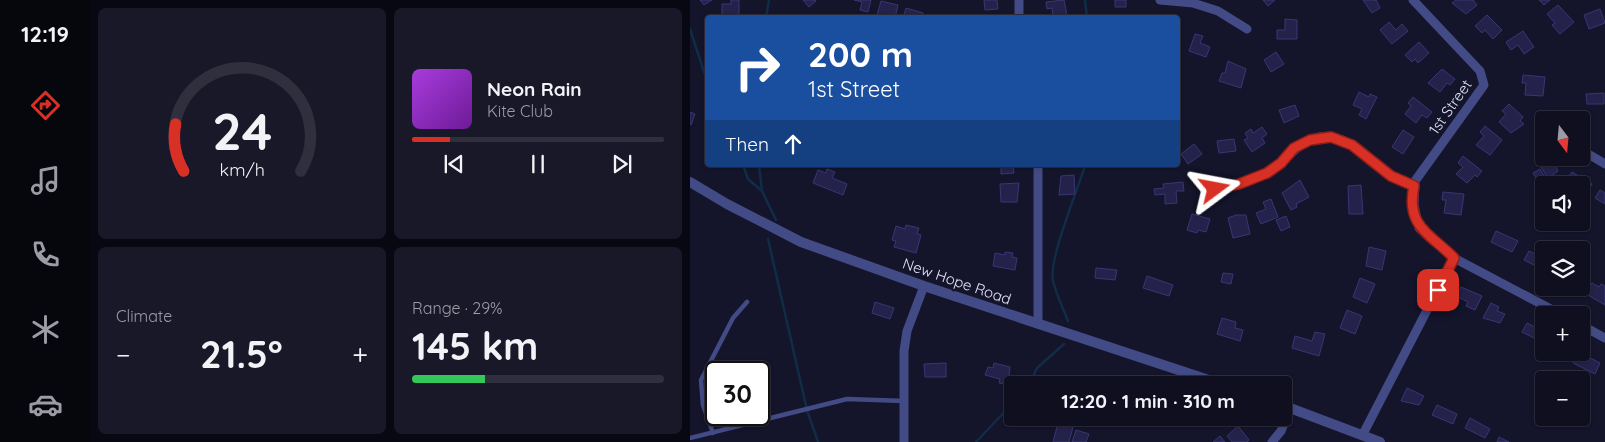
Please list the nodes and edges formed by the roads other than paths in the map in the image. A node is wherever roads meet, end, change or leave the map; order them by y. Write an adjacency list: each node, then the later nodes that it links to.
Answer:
1 (1018, 0): 4 (street)
2 (1160, 0): 5 (street)
3 (1413, 0): 10 (street, 1st Street)
4 (1019, 15)
5 (1247, 29)
6 (1590, 155): 7 (street)
7 (1605, 164)
8 (1038, 167): 16 (street)
9 (690, 182): 13 (street, New Hope Road)
10 (1414, 186): 11 (street); 12 (street)
11 (1215, 189)
12 (1454, 258): 15 (street); 24 (street)
13 (924, 286): 16 (street, New Hope Road); 20 (street)
14 (747, 302): 23 (lane)
15 (1545, 306)
16 (1038, 324): 19 (street, New Hope Road)
17 (1590, 330): 18 (street)
18 (1605, 338)
19 (1197, 376)
20 (904, 402): 23 (lane); 26 (street)
21 (1292, 409): 24 (street)
22 (1282, 426): 27 (street)
23 (712, 433): 25 (lane)
24 (1363, 434): 28 (street)
25 (690, 438)
26 (904, 442)
27 (1272, 442)
28 (1380, 442)

